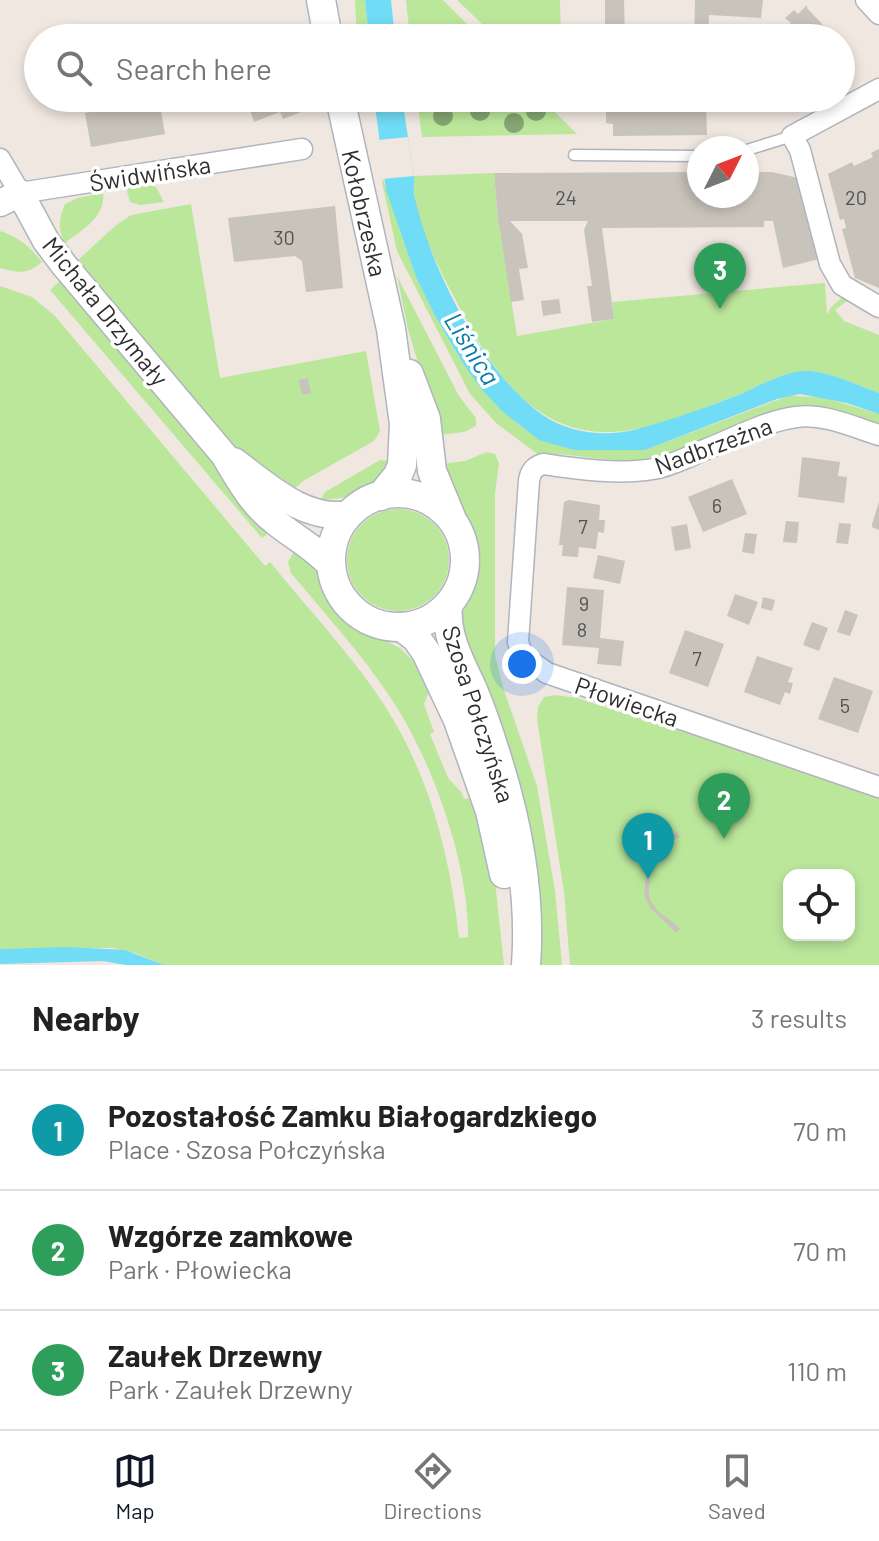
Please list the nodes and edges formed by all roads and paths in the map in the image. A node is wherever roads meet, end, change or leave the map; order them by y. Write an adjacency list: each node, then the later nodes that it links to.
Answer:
1 (321, 0): 4 (main road)
2 (866, 0): 3 (street)
3 (879, 14)
4 (325, 24)
5 (879, 89): 6 (street)
6 (855, 102)
7 (343, 112): 17 (main road, Kołobrzeska)
8 (836, 112): 9 (street)
9 (792, 136): 10 (lane); 16 (street)
10 (759, 146)
11 (302, 149): 15 (street, Świdwińska)
12 (574, 155): 13 (lane)
13 (687, 156)
14 (0, 159): 15 (street, Michała Drzymały)
15 (10, 198): 19 (street, Michała Drzymały)
16 (879, 307)
17 (391, 329): 21 (main road, Kołobrzeska); 23 (main road, Kołobrzeska)
18 (879, 435): 20 (street, Nadbrzeżna)
19 (224, 455): 22 (street, Michała Drzymały); 24 (street, Michała Drzymały)
20 (543, 464): 27 (street, Płowiecka)
21 (381, 496): 22 (main road); 23 (main road)
22 (350, 514): 24 (main road)
23 (452, 520): 25 (main road)
24 (332, 567): 26 (main road)
25 (448, 605): 26 (main road); 28 (main road, Szosa Połczyńska)
26 (402, 627): 28 (main road, Szosa Połczyńska)
27 (879, 787)
28 (525, 965)

